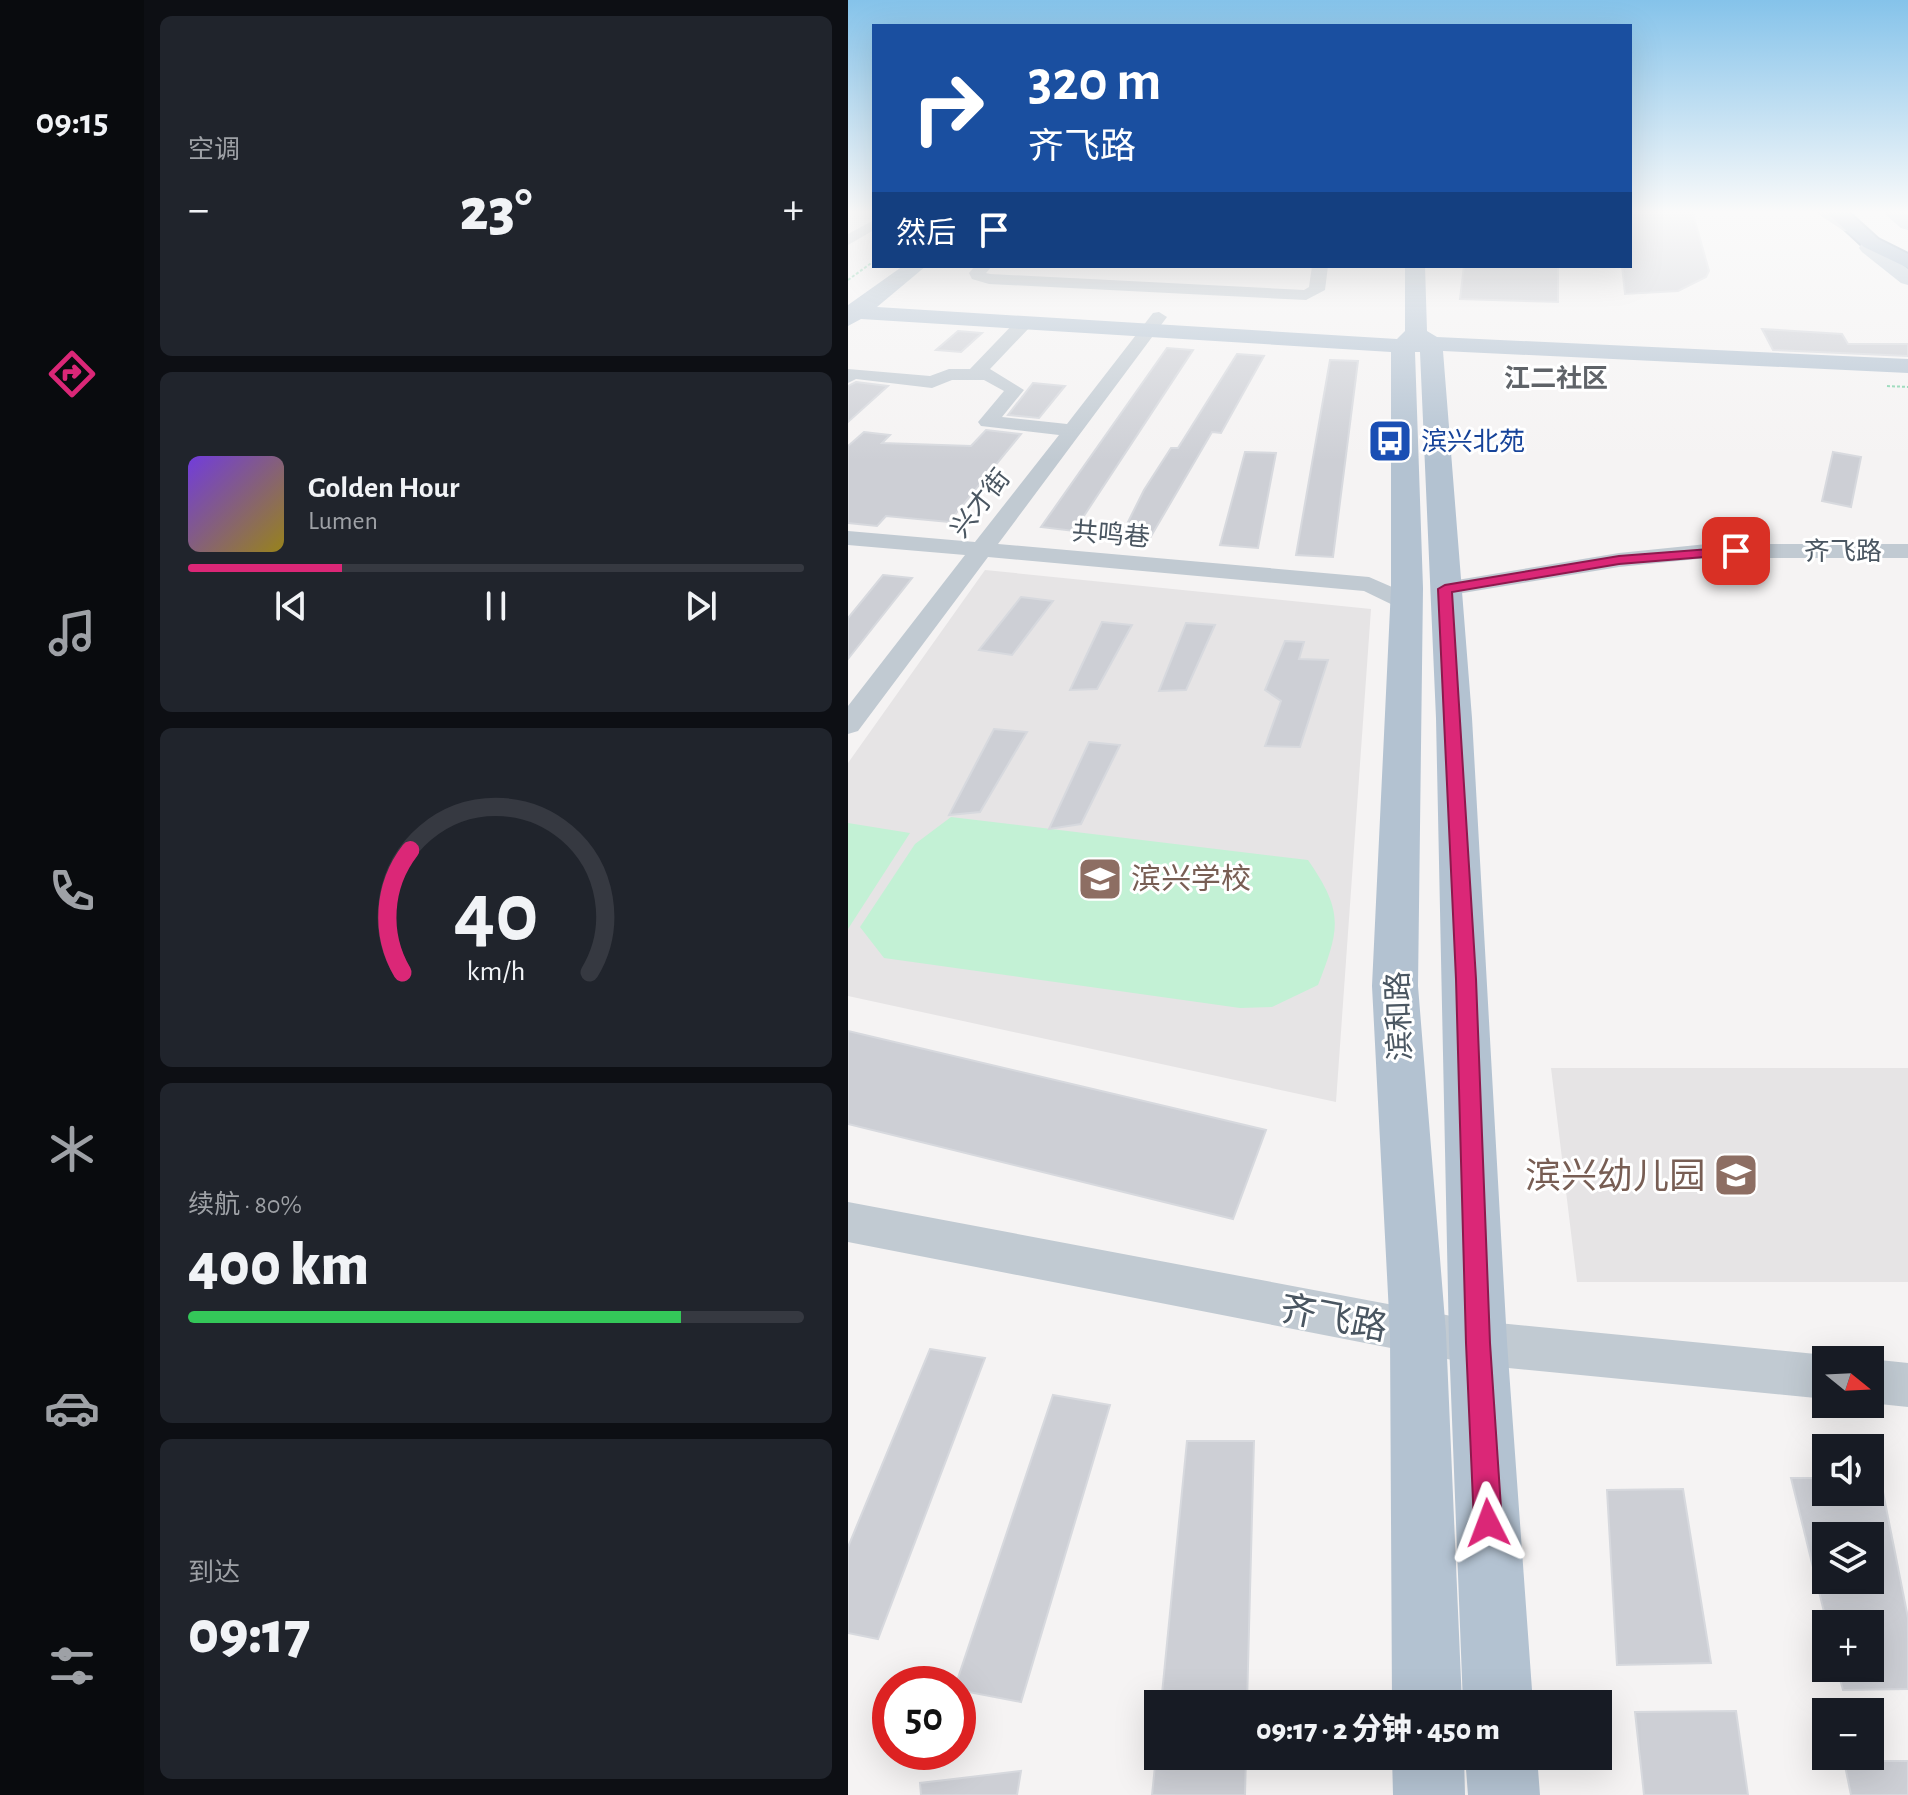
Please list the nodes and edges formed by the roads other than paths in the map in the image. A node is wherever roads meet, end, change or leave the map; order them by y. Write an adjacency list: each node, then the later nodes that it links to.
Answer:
1 (877, 294): 3 (main road)
2 (1415, 294): 6 (main road, 滨和路)
3 (855, 309): 4 (main road); 5 (main road)
4 (1024, 323): 5 (main road); 9 (street)
5 (1154, 323): 6 (main road); 11 (street, 兴才街)
6 (1416, 341): 7 (main road); 8 (main road); 15 (main road, 滨和路)
7 (1908, 355)
8 (1908, 366)
9 (976, 373): 10 (street); 11 (street)
10 (848, 377)
11 (1072, 430): 13 (street, 兴才街)
12 (848, 538): 13 (street, 共鸣巷)
13 (979, 551): 15 (street, 共鸣巷); 16 (street, 兴才街)
14 (1908, 551): 15 (street, 齐飞路)
15 (1414, 582): 18 (main road, 滨和路); 19 (main road, 滨和路)
16 (848, 725)
17 (848, 1222): 18 (street, 齐飞路)
18 (1418, 1333): 19 (street, 齐飞路); 23 (main road, 滨和路)
19 (1478, 1343): 20 (street, 齐飞路); 24 (main road, 滨和路)
20 (1812, 1376)
21 (1884, 1382): 22 (street)
22 (1908, 1385)
23 (1427, 1690)
24 (1497, 1690)
25 (1428, 1770): 27 (main road)
26 (1502, 1770): 28 (main road)
27 (1429, 1795)
28 (1504, 1795)

